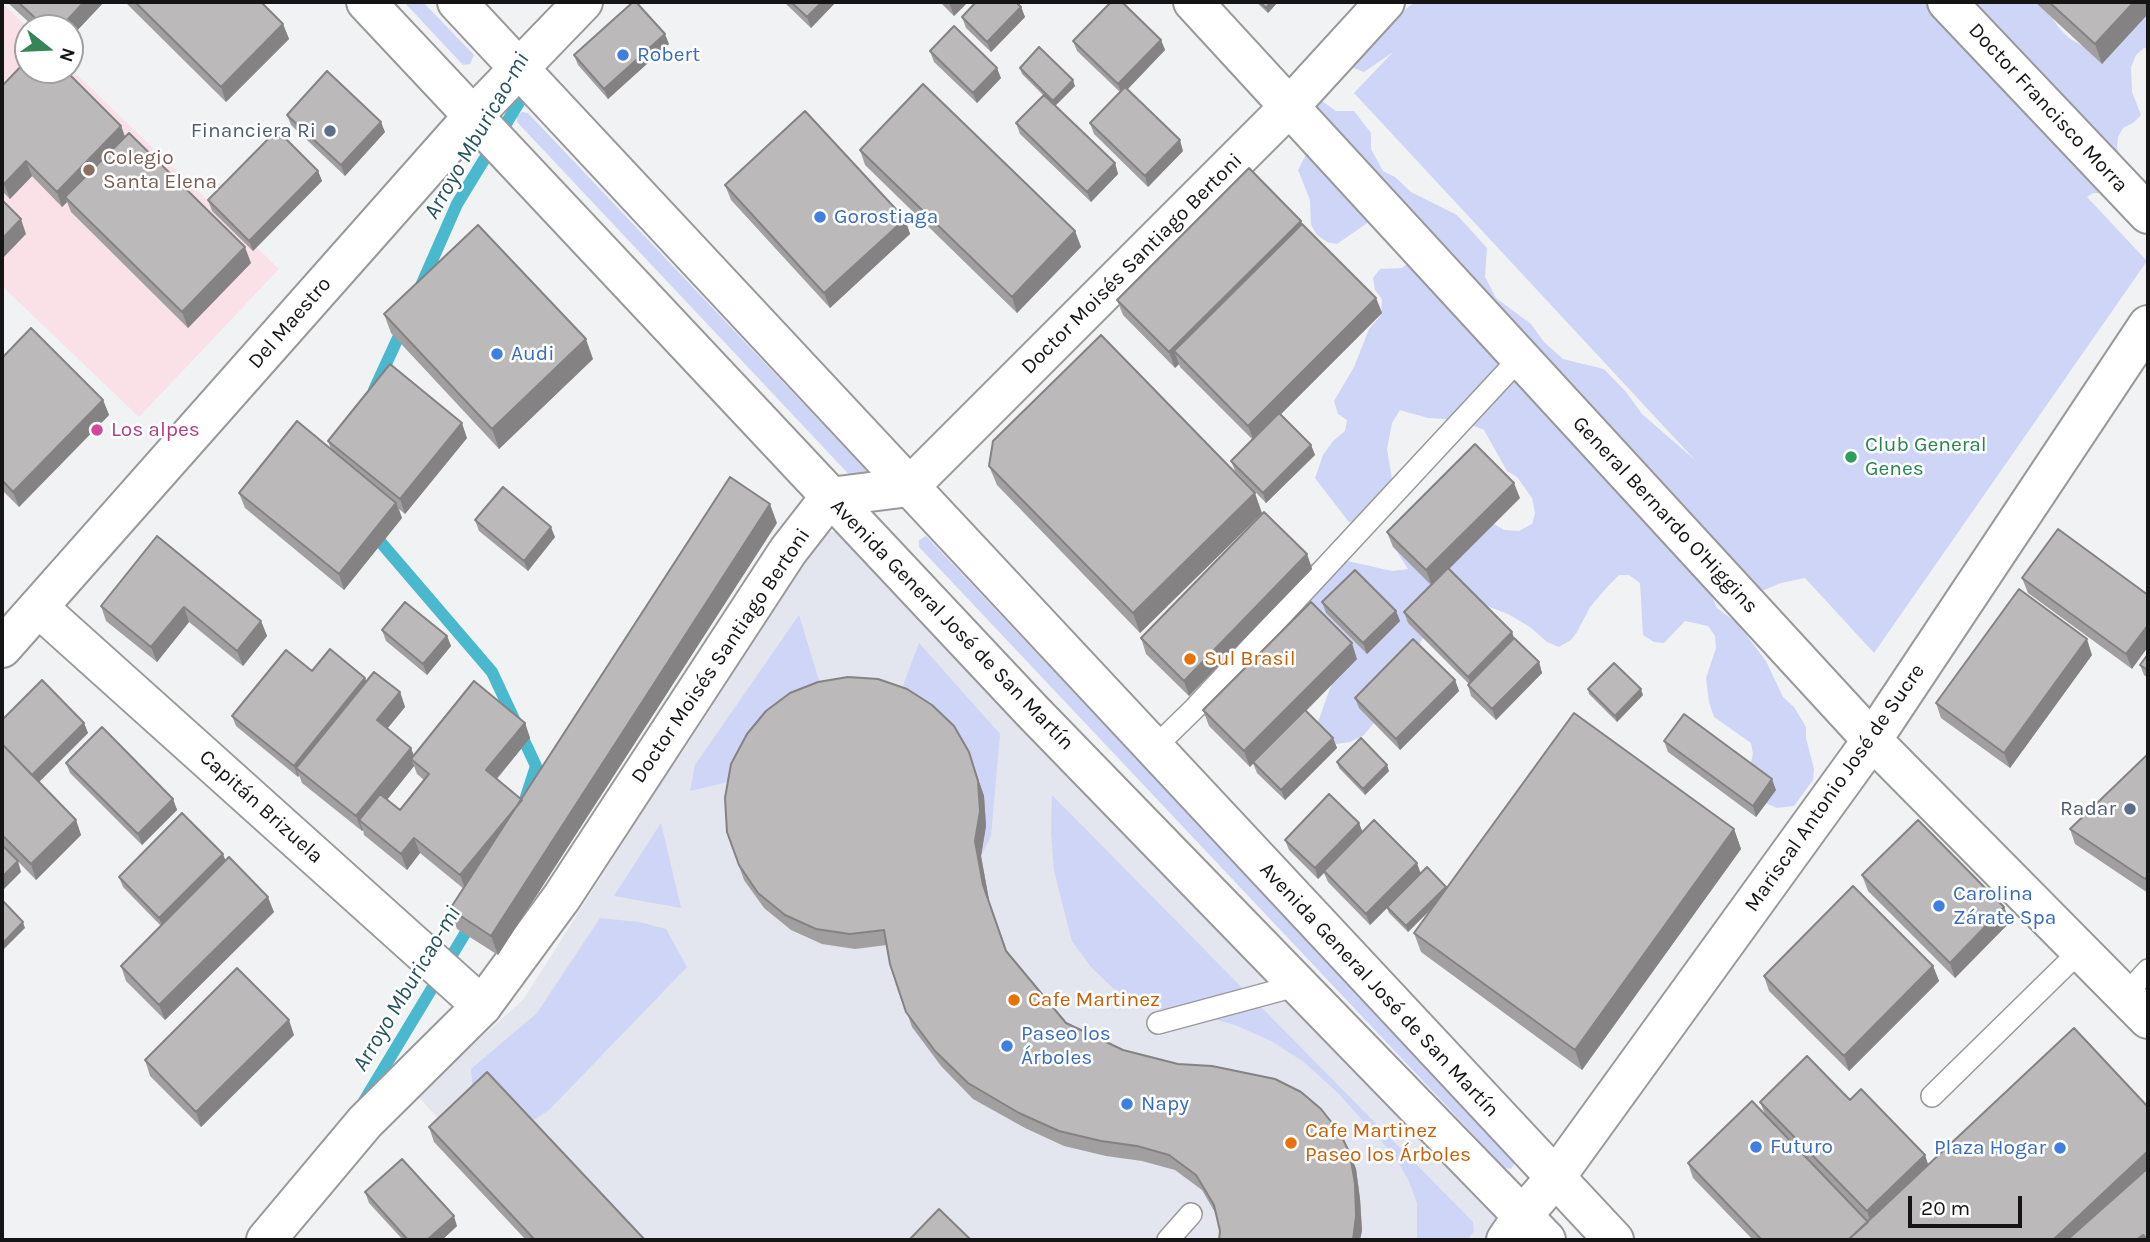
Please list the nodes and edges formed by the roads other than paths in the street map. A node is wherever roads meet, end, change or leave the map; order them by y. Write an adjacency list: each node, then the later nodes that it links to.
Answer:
1 (366, 2): 9 (main road, Avenida General José de San Martín)
2 (457, 2): 7 (main road, Avenida General José de San Martín)
3 (583, 2): 7 (main road, Del Maestro)
4 (1193, 2): 8 (main road, General Bernardo O'Higgins)
5 (1385, 2): 8 (main road, Doctor Moisés Santiago Bertoni)
6 (1947, 2): 10 (main road, Doctor Francisco Morra)
7 (519, 68): 9 (main road, Del Maestro); 13 (main road, Avenida General José de San Martín)
8 (1288, 108): 12 (main road, General Bernardo O'Higgins); 13 (main road, Doctor Moisés Santiago Bertoni)
9 (474, 115): 14 (main road, Avenida General José de San Martín); 15 (main road, Del Maestro)
10 (2148, 214)
11 (2148, 326): 17 (main road, Mariscal Antonio José de Sucre)
12 (1520, 358): 17 (main road, General Bernardo O'Higgins); 18 (lane)
13 (909, 487): 14 (main road); 18 (main road, Avenida General José de San Martín)
14 (830, 497): 20 (main road, Avenida General José de San Martín); 22 (main road, Doctor Moisés Santiago Bertoni)
15 (39, 608): 16 (main road, Del Maestro); 22 (main road, Capitán Brizuela)
16 (2, 648)
17 (1872, 740): 19 (main road, General Bernardo O'Higgins); 25 (main road, Mariscal Antonio José de Sucre)
18 (1153, 749): 25 (main road, Avenida General José de San Martín)
19 (2081, 950): 21 (main road, General Bernardo O'Higgins); 24 (lane)
20 (1299, 985): 23 (lane); 27 (main road, Avenida General José de San Martín)
21 (2141, 995)
22 (482, 1006): 28 (main road, Doctor Moisés Santiago Bertoni)
23 (1158, 1023)
24 (1932, 1096)
25 (1555, 1178): 27 (main road, Mariscal Antonio José de Sucre); 30 (main road, Avenida General José de San Martín)
26 (1191, 1214): 29 (lane)
27 (1525, 1232)
28 (266, 1240)
29 (1168, 1240)
30 (1614, 1240)

